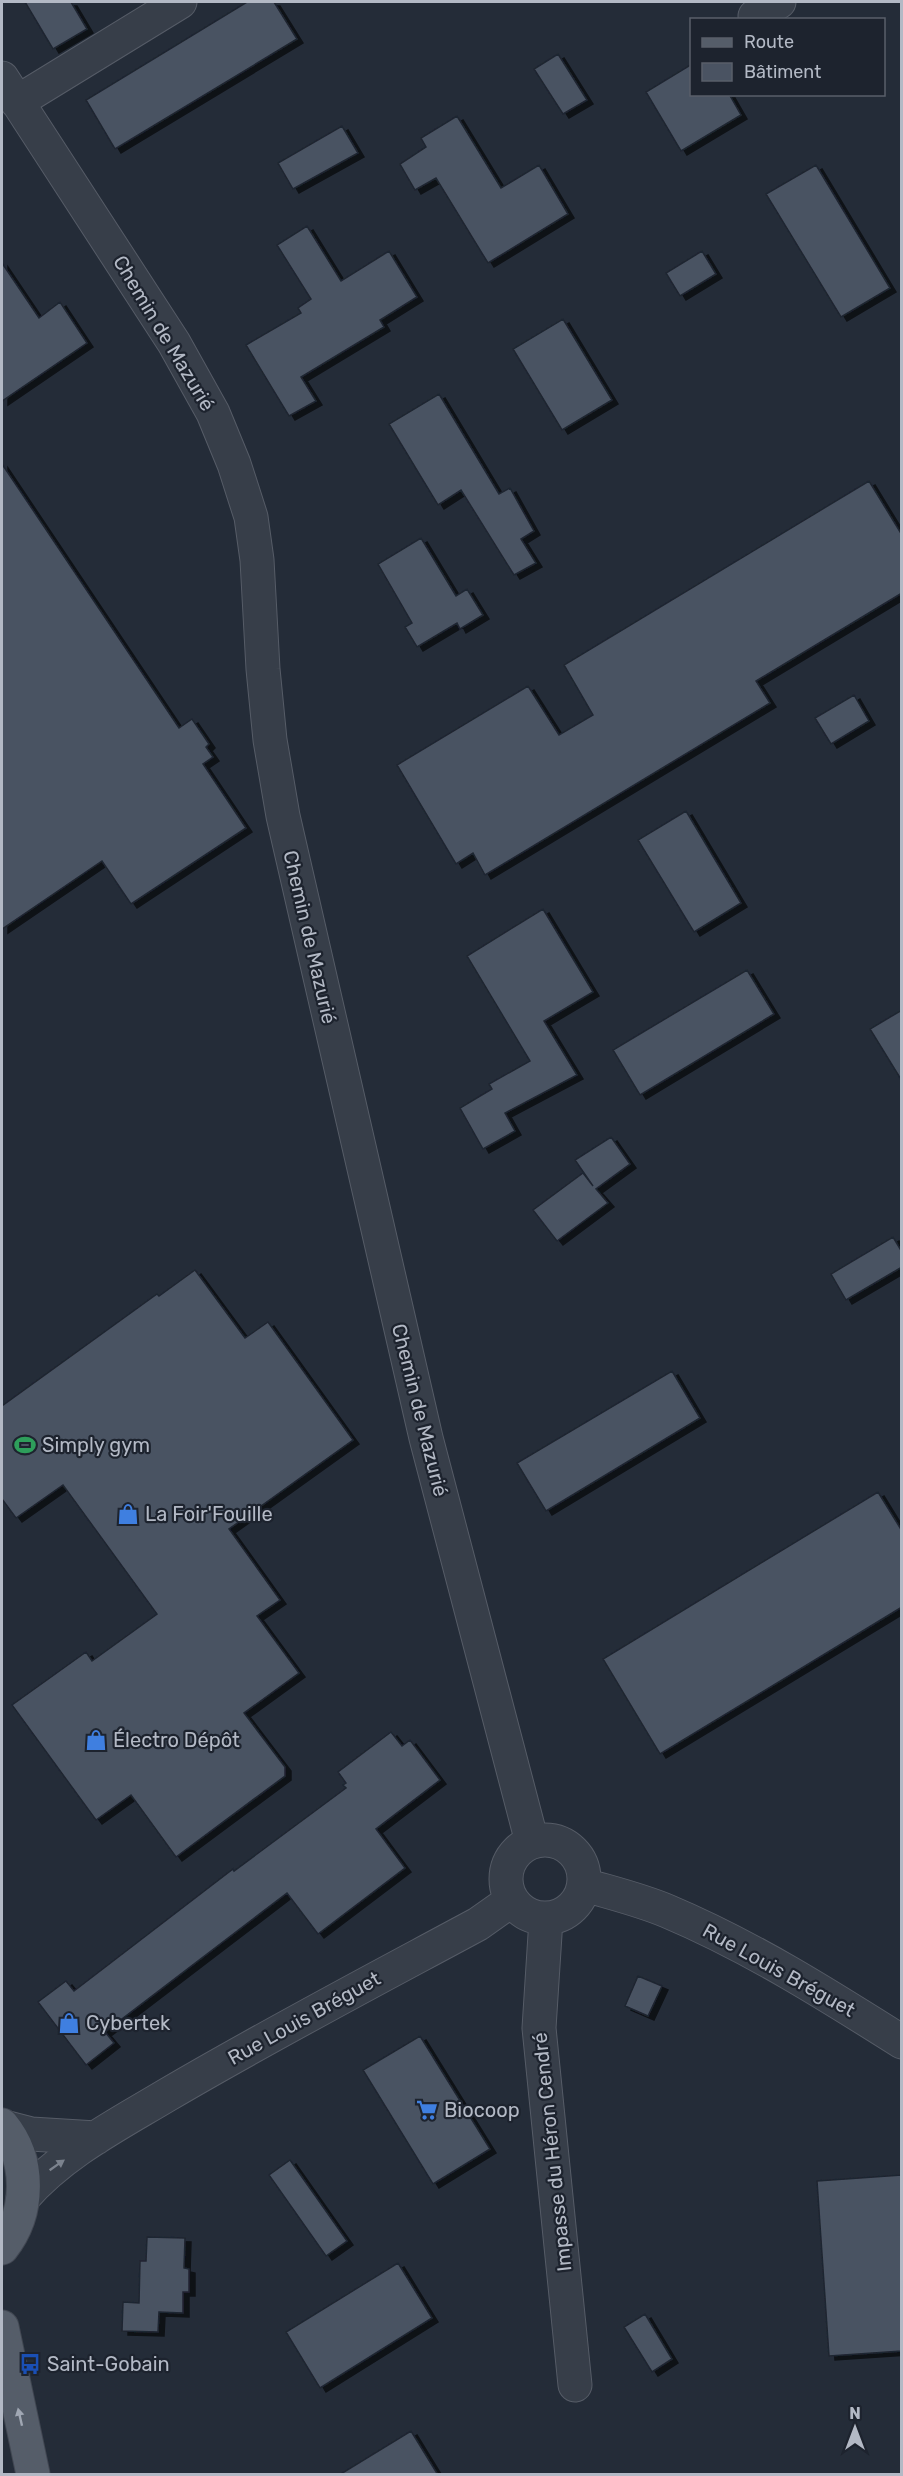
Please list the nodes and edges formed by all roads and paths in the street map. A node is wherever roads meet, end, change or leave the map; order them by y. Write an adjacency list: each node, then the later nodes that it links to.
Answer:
1 (180, 2): 2 (street)
2 (9, 90): 3 (street, Chemin de Mazurié)
3 (532, 1842): 4 (street); 5 (street)
4 (585, 1885): 6 (street); 7 (street, Rue Louis Bréguet)
5 (512, 1900): 6 (street); 9 (street, Rue Louis Bréguet)
6 (546, 1919): 13 (street, Impasse du Héron Cendré)
7 (902, 2042)
8 (3, 2126): 9 (street); 10 (main road)
9 (96, 2138): 10 (street, Rue Louis Bréguet, one-way to 9)
10 (23, 2198): 11 (main road)
11 (2, 2248)
12 (2, 2327): 14 (main road, one-way to 12)
13 (575, 2385)
14 (33, 2475)

